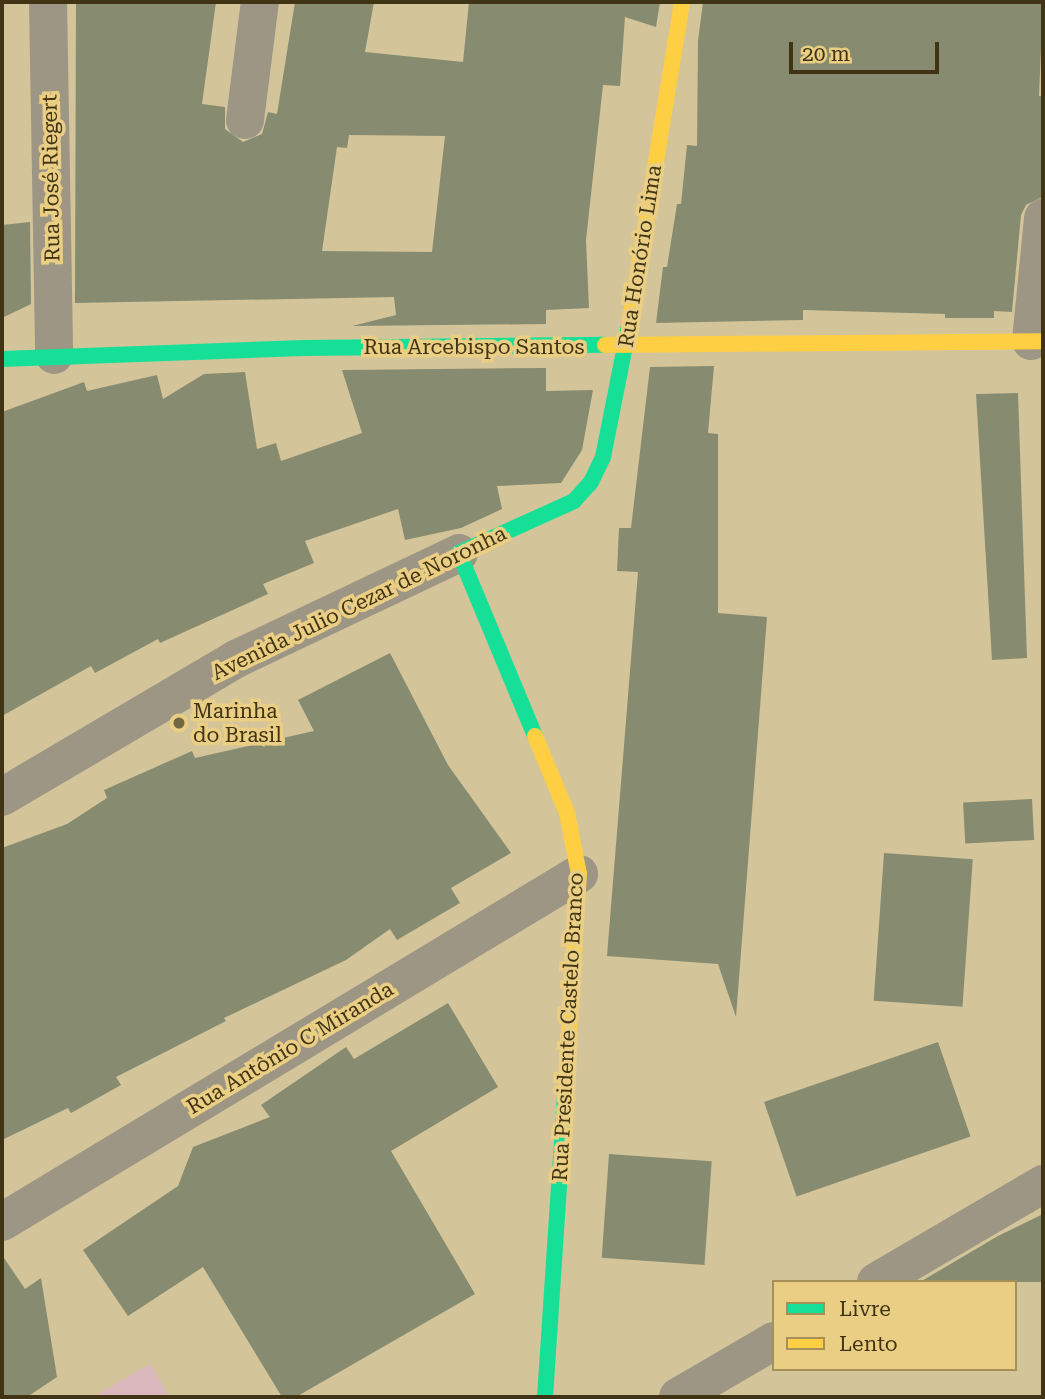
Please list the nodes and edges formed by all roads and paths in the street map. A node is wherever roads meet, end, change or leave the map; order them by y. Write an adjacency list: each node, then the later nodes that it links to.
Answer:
1 (48, 2): 8 (street, Rua José Riegert)
2 (260, 2): 4 (street)
3 (682, 2): 7 (main road, Rua Honório Lima)
4 (246, 120)
5 (1043, 218): 6 (street)
6 (1037, 341): 7 (main road, Rua Arcebispo Santos)
7 (626, 347): 8 (main road, Rua Arcebispo Santos); 9 (main road, Rua Honório Lima)
8 (22, 361)
9 (574, 500): 10 (main road, Avenida Julio Cezar de Noronha)
10 (459, 553): 11 (street, Avenida Julio Cezar de Noronha); 12 (main road, Rua Presidente Castelo Branco)
11 (2, 797)
12 (579, 874): 14 (street, Rua Antônio C Miranda); 17 (main road, Rua Presidente Castelo Branco)
13 (1043, 1184): 15 (street)
14 (2, 1222)
15 (879, 1280)
16 (772, 1342): 18 (street)
17 (545, 1397)
18 (678, 1397)

